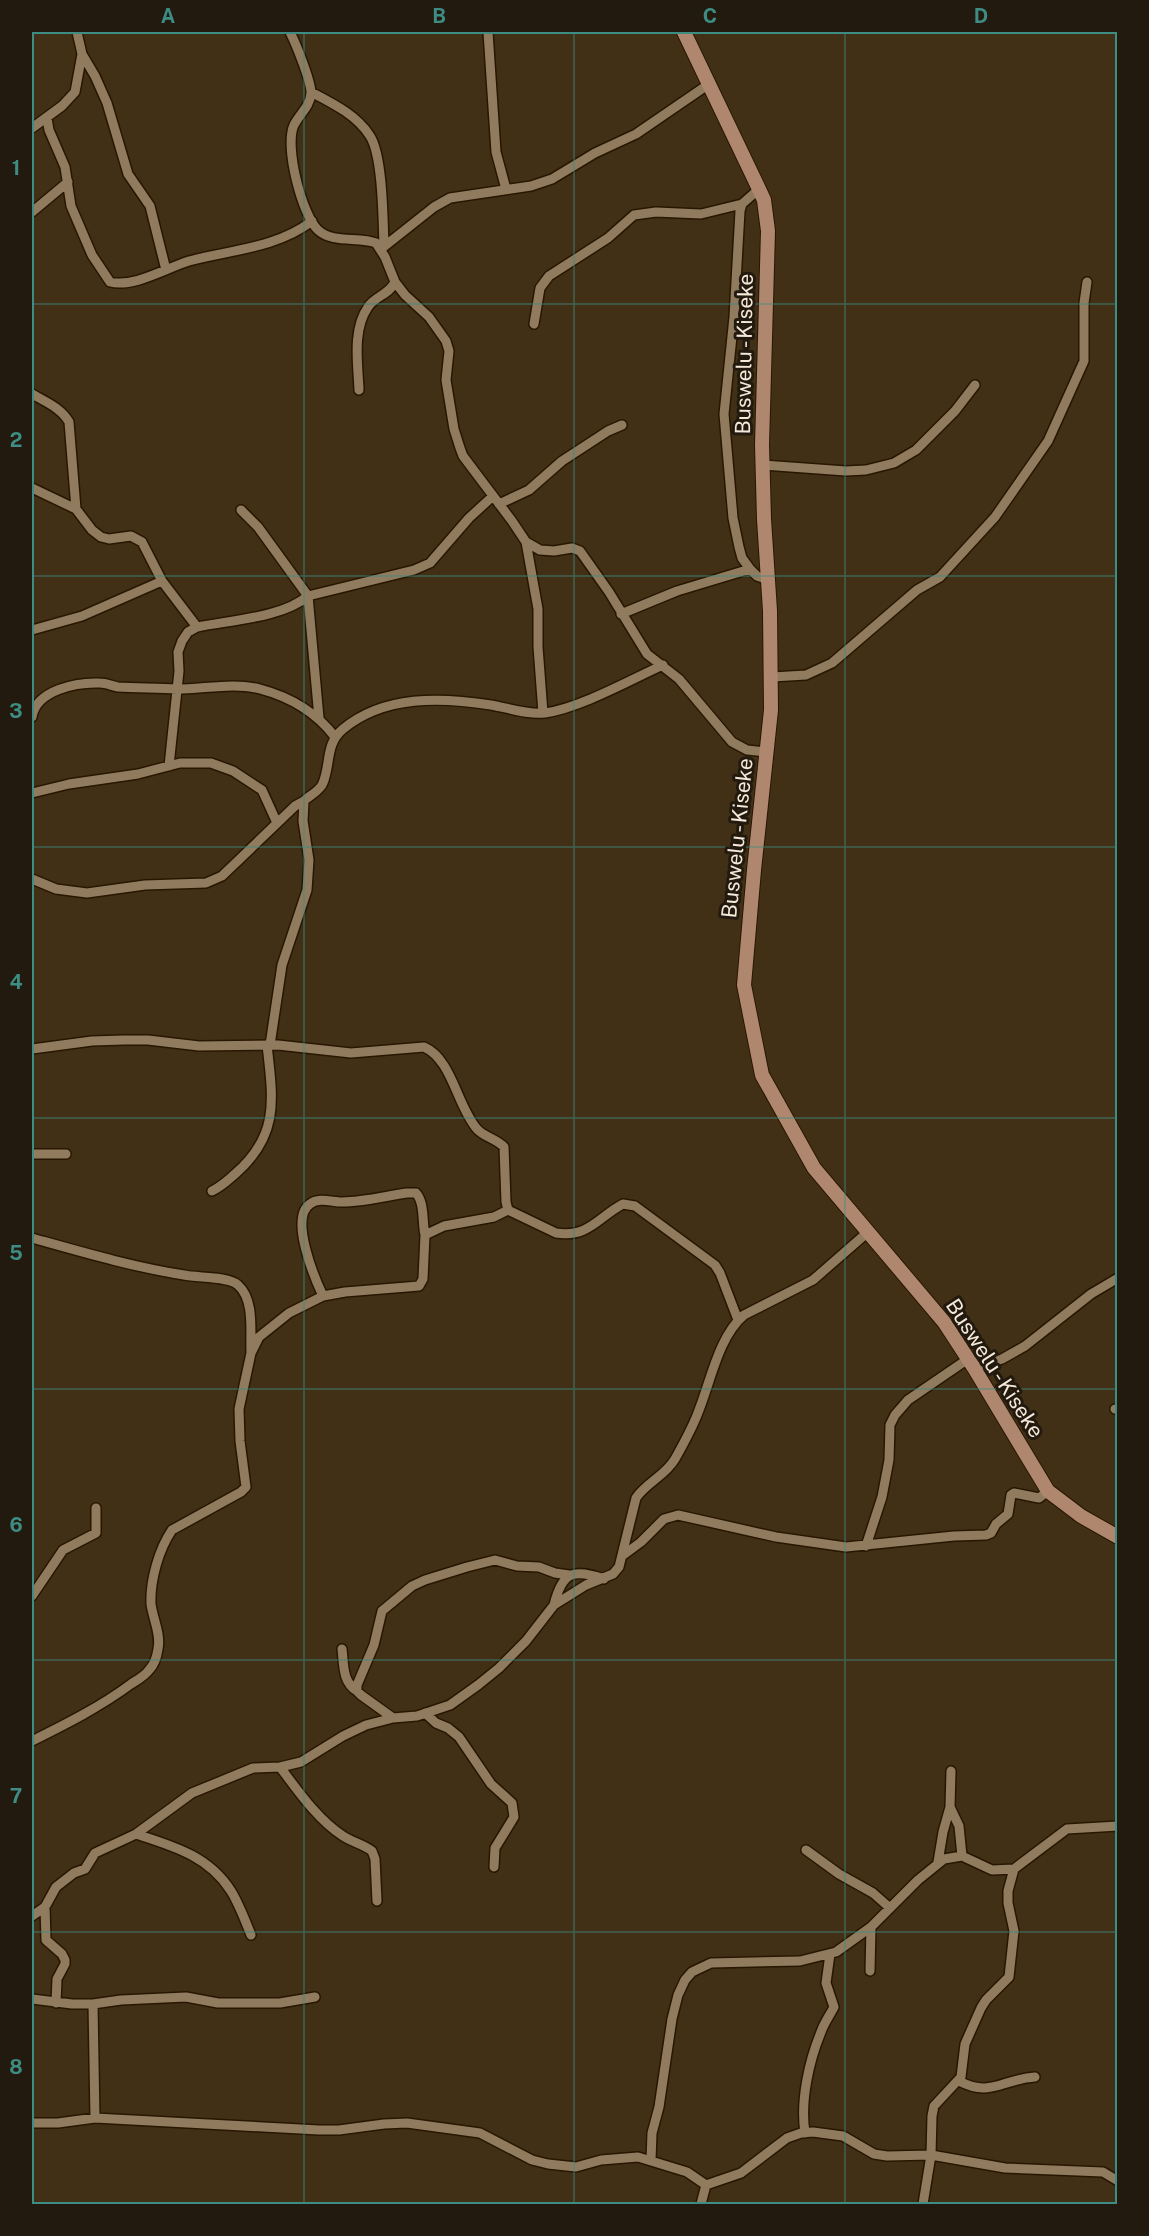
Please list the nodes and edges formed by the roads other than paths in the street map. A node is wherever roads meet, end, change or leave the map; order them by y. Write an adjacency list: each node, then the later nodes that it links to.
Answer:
1 (77, 32): 5 (street)
2 (292, 32): 7 (street)
3 (488, 32): 11 (street)
4 (684, 32): 6 (main road, Buswelu - Kiseke)
5 (82, 54): 8 (street); 17 (street)
6 (709, 84): 11 (street); 12 (main road, Buswelu - Kiseke)
7 (311, 92): 15 (street); 16 (street)
8 (47, 118): 9 (street); 10 (street)
9 (32, 128)
10 (68, 182): 14 (street); 17 (street)
11 (506, 189): 16 (street)
12 (759, 189): 13 (street); 25 (main road, Buswelu - Kiseke)
13 (742, 204): 20 (street); 32 (street)
14 (32, 212)
15 (312, 221): 16 (street); 17 (street)
16 (383, 248): 18 (street)
17 (166, 270)
18 (395, 282): 22 (street); 27 (street)
19 (1087, 282): 40 (street)
20 (534, 324)
21 (975, 385): 25 (street)
22 (359, 390)
23 (32, 394): 29 (street)
24 (622, 425): 28 (street)
25 (763, 465): 33 (main road, Buswelu - Kiseke)
26 (32, 488): 29 (street)
27 (493, 496): 28 (street); 35 (street)
28 (500, 504): 31 (street)
29 (76, 509): 34 (street)
30 (241, 510): 35 (street)
31 (526, 542): 36 (street); 42 (street)
32 (750, 569): 33 (street); 36 (street)
33 (768, 580): 40 (main road, Buswelu - Kiseke)
34 (162, 581): 37 (street); 38 (street)
35 (308, 596): 37 (street); 44 (street)
36 (621, 614): 39 (street)
37 (197, 627): 41 (street)
38 (32, 630)
39 (663, 665): 42 (street); 46 (street)
40 (772, 676): 46 (main road, Buswelu - Kiseke)
41 (177, 689): 43 (street); 44 (street); 47 (street)
42 (543, 713): 45 (street)
43 (32, 717)
44 (319, 718): 45 (street)
45 (335, 737): 49 (street)
46 (767, 752): 58 (main road, Buswelu - Kiseke)
47 (170, 766): 48 (street); 50 (street)
48 (32, 793)
49 (304, 801): 50 (street); 52 (street)
50 (277, 823): 51 (street)
51 (32, 879)
52 (268, 1045): 53 (street); 56 (street); 57 (street)
53 (32, 1049)
54 (32, 1154): 55 (street)
55 (66, 1154)
56 (212, 1191)
57 (508, 1210): 59 (street); 63 (street)
58 (868, 1232): 63 (street); 65 (main road, Buswelu - Kiseke)
59 (425, 1235): 62 (street); 62 (street)
60 (32, 1238): 64 (street)
61 (1118, 1278): 65 (street)
62 (323, 1296): 64 (street)
63 (738, 1320): 70 (street)
64 (251, 1353): 79 (street)
65 (971, 1364): 66 (main road, Buswelu - Kiseke); 69 (street)
66 (1048, 1491): 68 (main road, Buswelu - Kiseke); 69 (street)
67 (96, 1508): 73 (street)
68 (1118, 1537)
69 (866, 1546): 70 (street)
70 (622, 1556): 72 (street)
71 (569, 1575): 72 (street); 74 (street); 76 (street)
72 (604, 1579): 74 (street)
73 (32, 1596)
74 (554, 1605): 77 (street)
75 (342, 1649): 76 (street)
76 (357, 1691): 78 (street)
77 (425, 1713): 78 (street); 90 (street)
78 (393, 1718): 80 (street)
79 (32, 1741)
80 (280, 1767): 83 (street); 92 (street)
81 (951, 1771): 82 (street)
82 (950, 1807): 88 (street); 89 (street)
83 (150, 1825): 85 (street); 86 (street)
84 (1118, 1826): 91 (street)
85 (136, 1834): 86 (street); 93 (street)
86 (155, 1840): 97 (street)
87 (806, 1850): 94 (street)
88 (962, 1856): 89 (street); 91 (street)
89 (938, 1862): 94 (street)
90 (494, 1867)
91 (1014, 1869): 105 (street)
92 (378, 1901)
93 (45, 1907): 95 (street); 102 (street)
94 (890, 1908): 96 (street)
95 (32, 1916)
96 (871, 1928): 98 (street); 99 (street)
97 (251, 1935)
98 (830, 1954): 108 (street); 110 (street)
99 (870, 1971)
100 (315, 1997): 103 (street)
101 (32, 1999): 102 (street)
102 (56, 2002): 103 (street)
103 (93, 2004): 106 (street)
104 (1035, 2078): 105 (street)
105 (959, 2081): 109 (street)
106 (95, 2118): 107 (street); 110 (street)
107 (32, 2123)
108 (805, 2133): 109 (street); 112 (street)
109 (931, 2155): 111 (street); 114 (street)
110 (651, 2160): 112 (street)
111 (1118, 2181)
112 (706, 2185): 113 (street)
113 (701, 2205)
114 (923, 2205)

